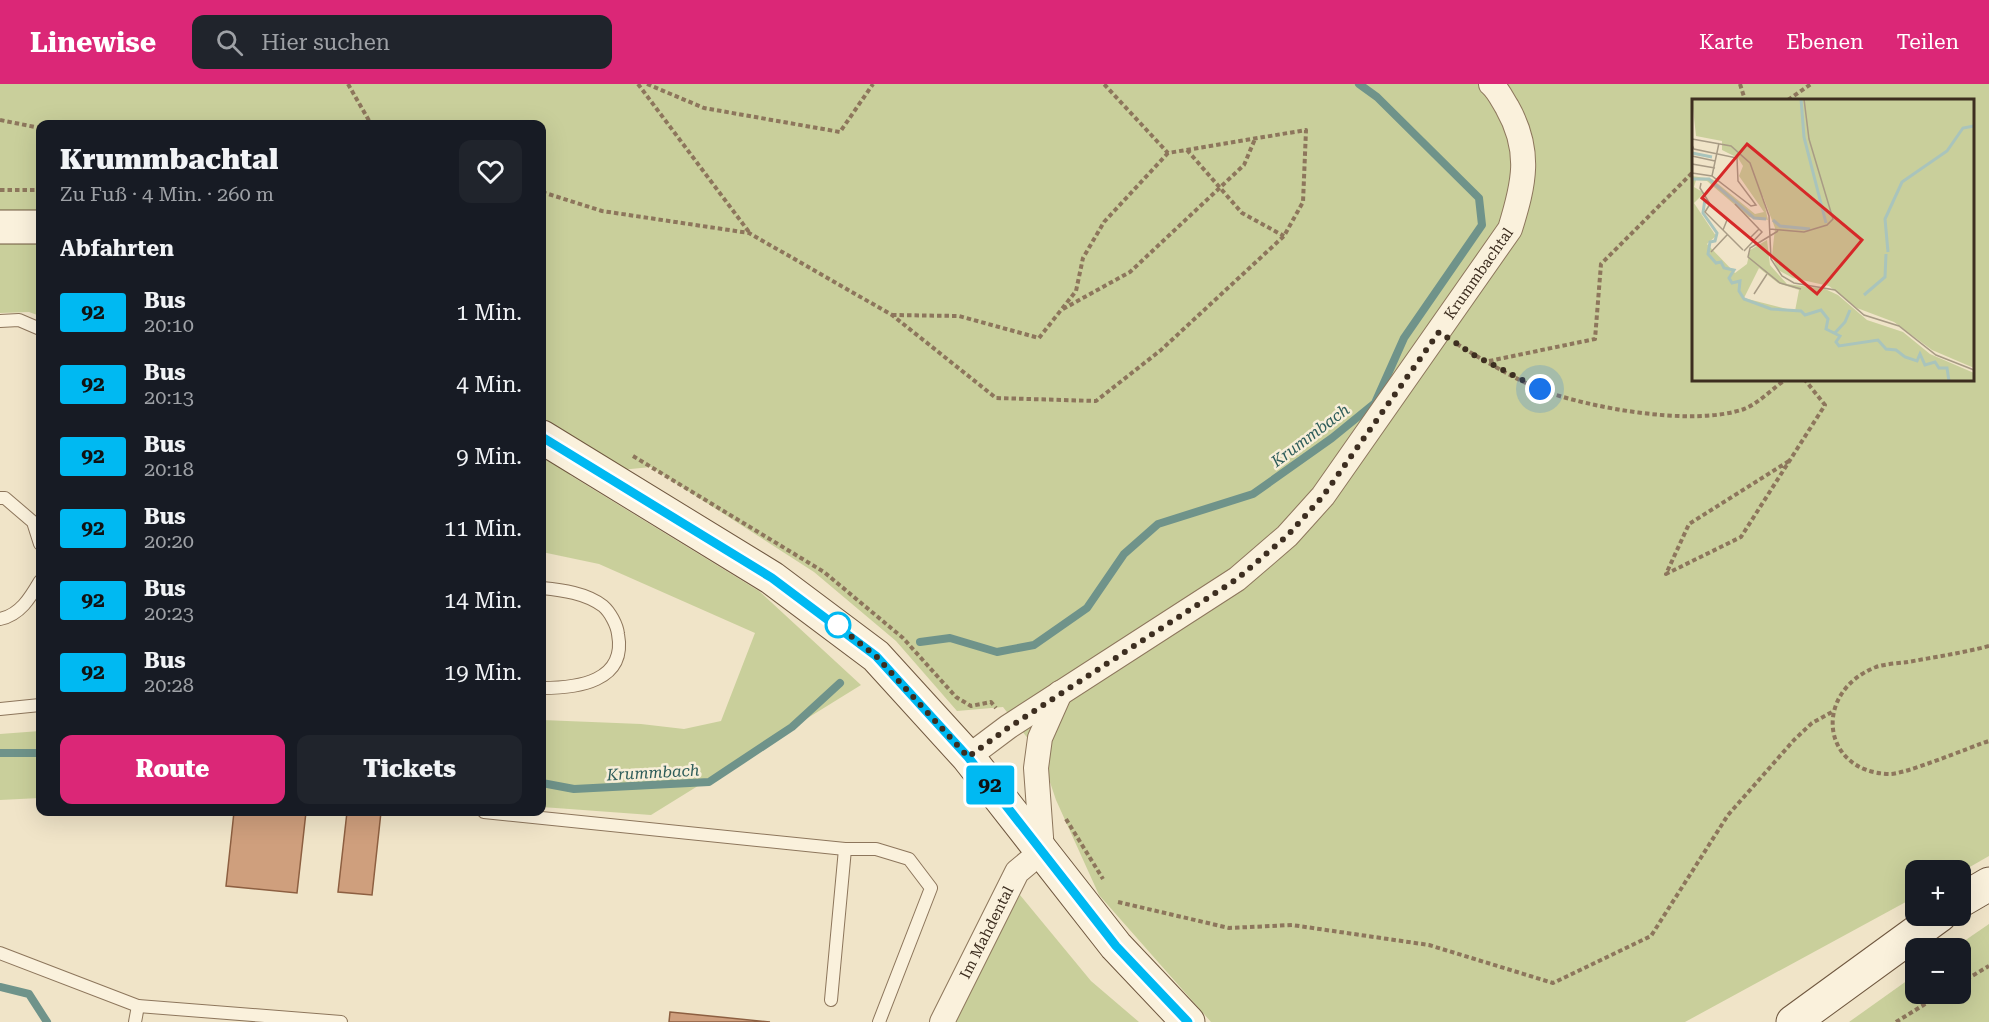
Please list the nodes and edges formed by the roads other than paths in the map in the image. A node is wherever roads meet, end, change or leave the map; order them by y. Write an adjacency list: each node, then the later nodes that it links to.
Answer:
1 (1491, 84): 13 (street, Krummbachtal)
2 (0, 227): 3 (main road)
3 (36, 227)
4 (0, 321): 5 (lane)
5 (36, 327)
6 (546, 439): 16 (main road)
7 (0, 498): 8 (lane)
8 (36, 531)
9 (36, 588): 11 (lane)
10 (546, 589): 12 (lane)
11 (0, 619)
12 (546, 688)
13 (1060, 693): 16 (street, Krummbachtal); 19 (street)
14 (36, 705): 15 (lane)
15 (0, 709)
16 (968, 757): 19 (main road)
17 (523, 816): 18 (lane)
18 (845, 849): 24 (lane); 28 (lane)
19 (1042, 851): 29 (street, Im Mahdental); 30 (main road)
20 (1989, 884): 21 (main road)
21 (1971, 895)
22 (1925, 926): 31 (main road)
23 (0, 953): 25 (lane)
24 (831, 1000)
25 (138, 1006): 26 (lane); 27 (lane)
26 (135, 1022)
27 (341, 1022)
28 (879, 1022)
29 (942, 1022)
30 (1188, 1022)
31 (1793, 1022)

